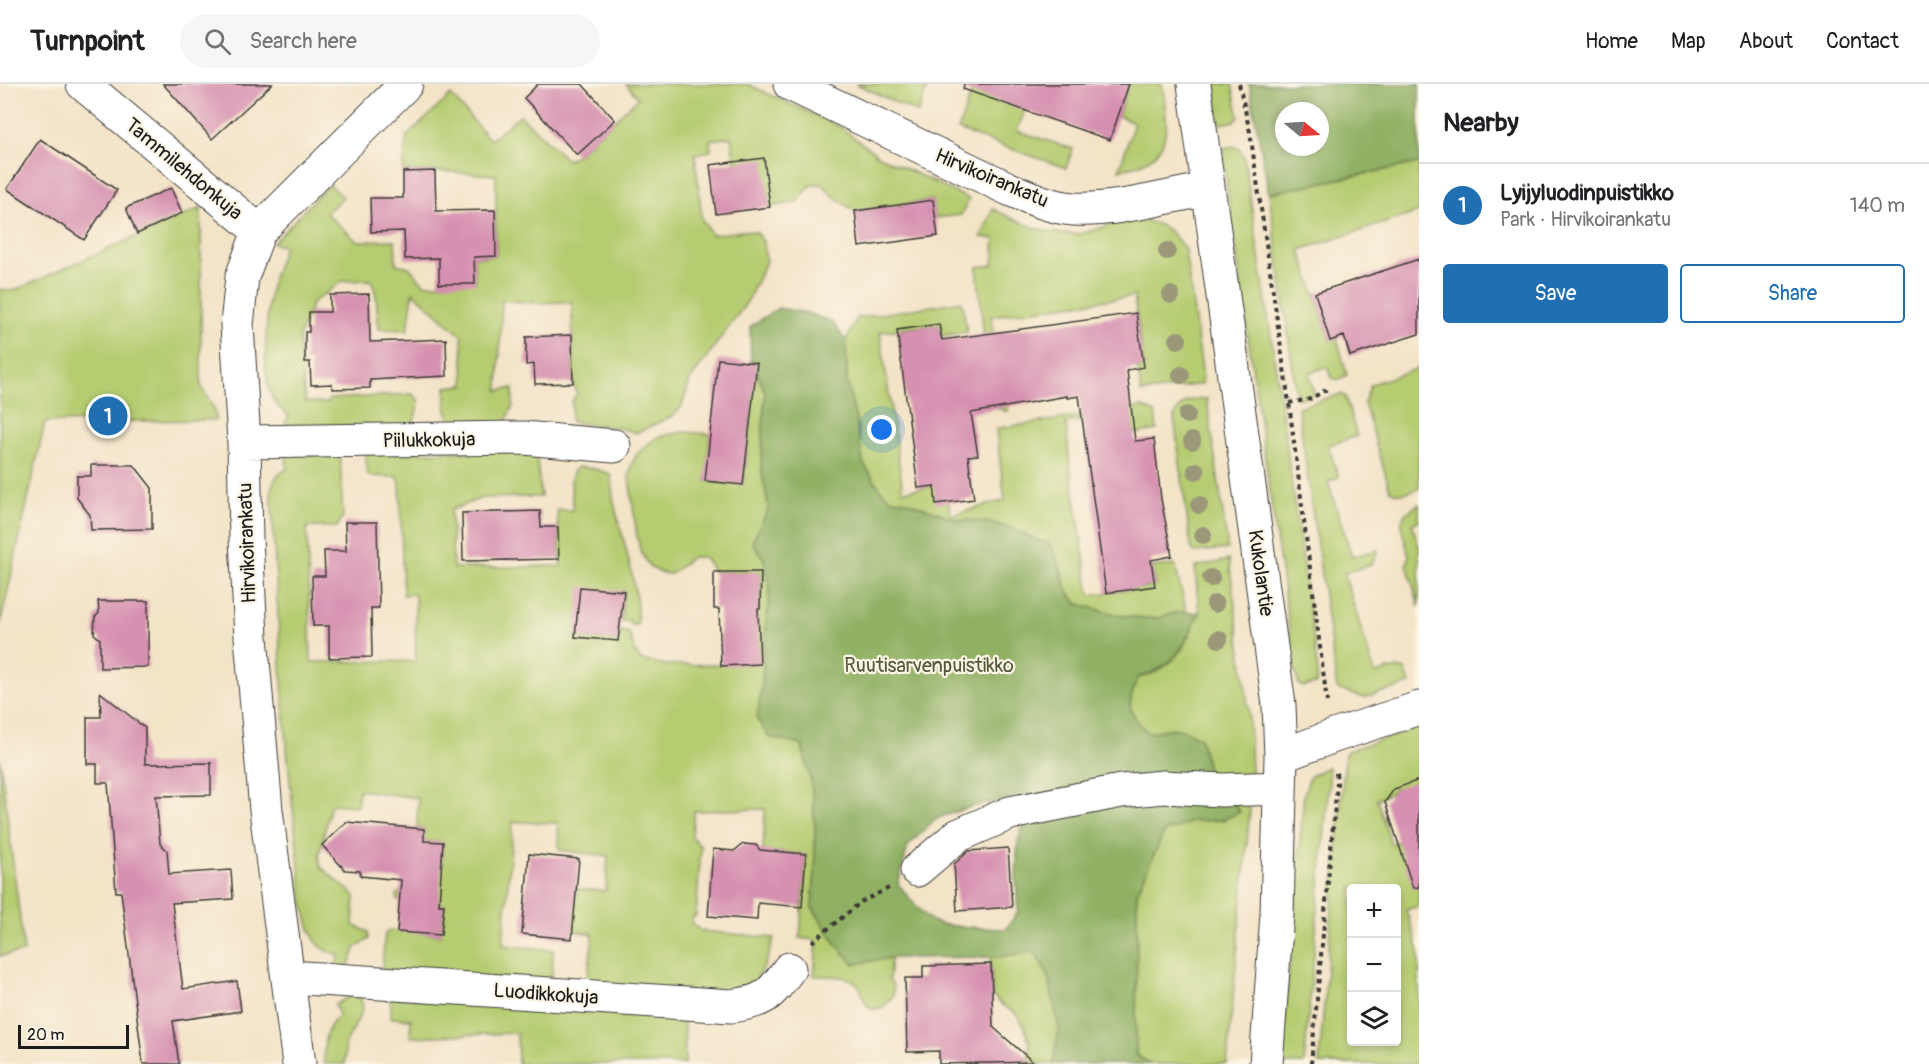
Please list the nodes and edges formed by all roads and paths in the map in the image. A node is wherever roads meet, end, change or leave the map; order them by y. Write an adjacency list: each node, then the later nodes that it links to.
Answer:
1 (83, 84): 7 (street, Tammilehdonkuja)
2 (406, 84): 7 (street, Hirvikoirankatu)
3 (790, 84): 6 (street, Hirvikoirankatu)
4 (1194, 84): 6 (street, Kukolantie)
5 (1239, 84): 9 (path)
6 (1208, 189): 14 (street, Kukolantie)
7 (259, 231): 10 (street, Hirvikoirankatu)
8 (1329, 388): 9 (path)
9 (1289, 403): 13 (path)
10 (244, 442): 11 (street, Piilukkokuja); 17 (street, Hirvikoirankatu)
11 (614, 446)
12 (1419, 708): 13 (street)
13 (1334, 736): 14 (street); 20 (path)
14 (1280, 772): 15 (street); 19 (street, Kukolantie)
15 (917, 870): 16 (path)
16 (789, 969): 17 (street, Luodikkokuja)
17 (289, 977): 18 (street, Hirvikoirankatu)
18 (299, 1064)
19 (1266, 1064)
20 (1311, 1064)

